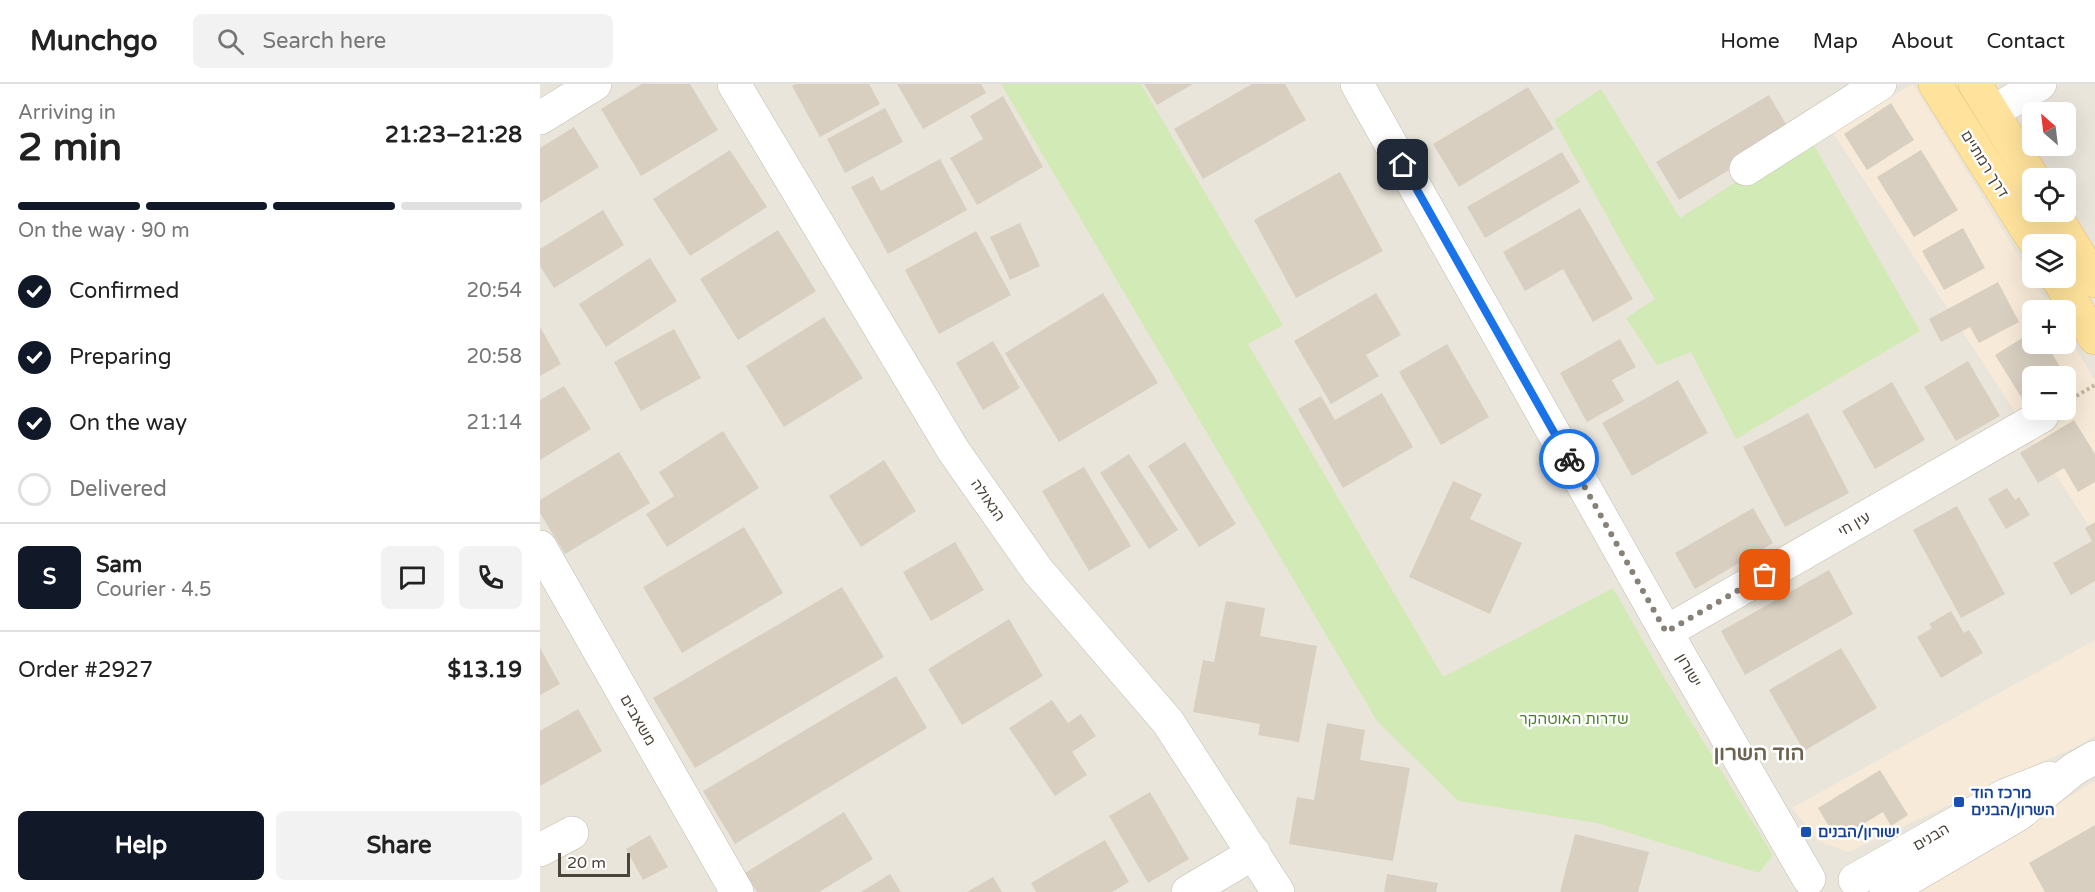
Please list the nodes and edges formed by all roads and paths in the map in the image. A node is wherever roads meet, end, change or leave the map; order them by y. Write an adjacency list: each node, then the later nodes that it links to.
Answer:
1 (595, 84): 9 (street)
2 (734, 84): 26 (street, הגאולה)
3 (1357, 84): 22 (street, ישורון)
4 (1880, 84): 11 (street)
5 (1935, 84): 13 (main road, דרך רמתיים)
6 (1976, 84): 8 (main road)
7 (2040, 84): 8 (street)
8 (1993, 112): 10 (main road)
9 (540, 118)
10 (2027, 168)
11 (1746, 169)
12 (2059, 222): 14 (main road)
13 (2030, 234)
14 (2095, 281)
15 (2063, 288): 16 (main road)
16 (2095, 338)
17 (2095, 385): 18 (path)
18 (2076, 396)
19 (2035, 420): 22 (street, עין חי)
20 (540, 548): 21 (street, משאבים)
21 (550, 589): 29 (street, משאבים)
22 (1666, 632): 27 (street, ישורון)
23 (2084, 763): 28 (street, הבנים); 32 (street, הבנים)
24 (572, 833): 25 (street)
25 (540, 850)
26 (1254, 853): 30 (street); 31 (street, הגאולה)
27 (1802, 886): 28 (street)
28 (1859, 886)
29 (737, 892)
30 (1188, 892)
31 (1278, 892)
32 (1886, 892)

